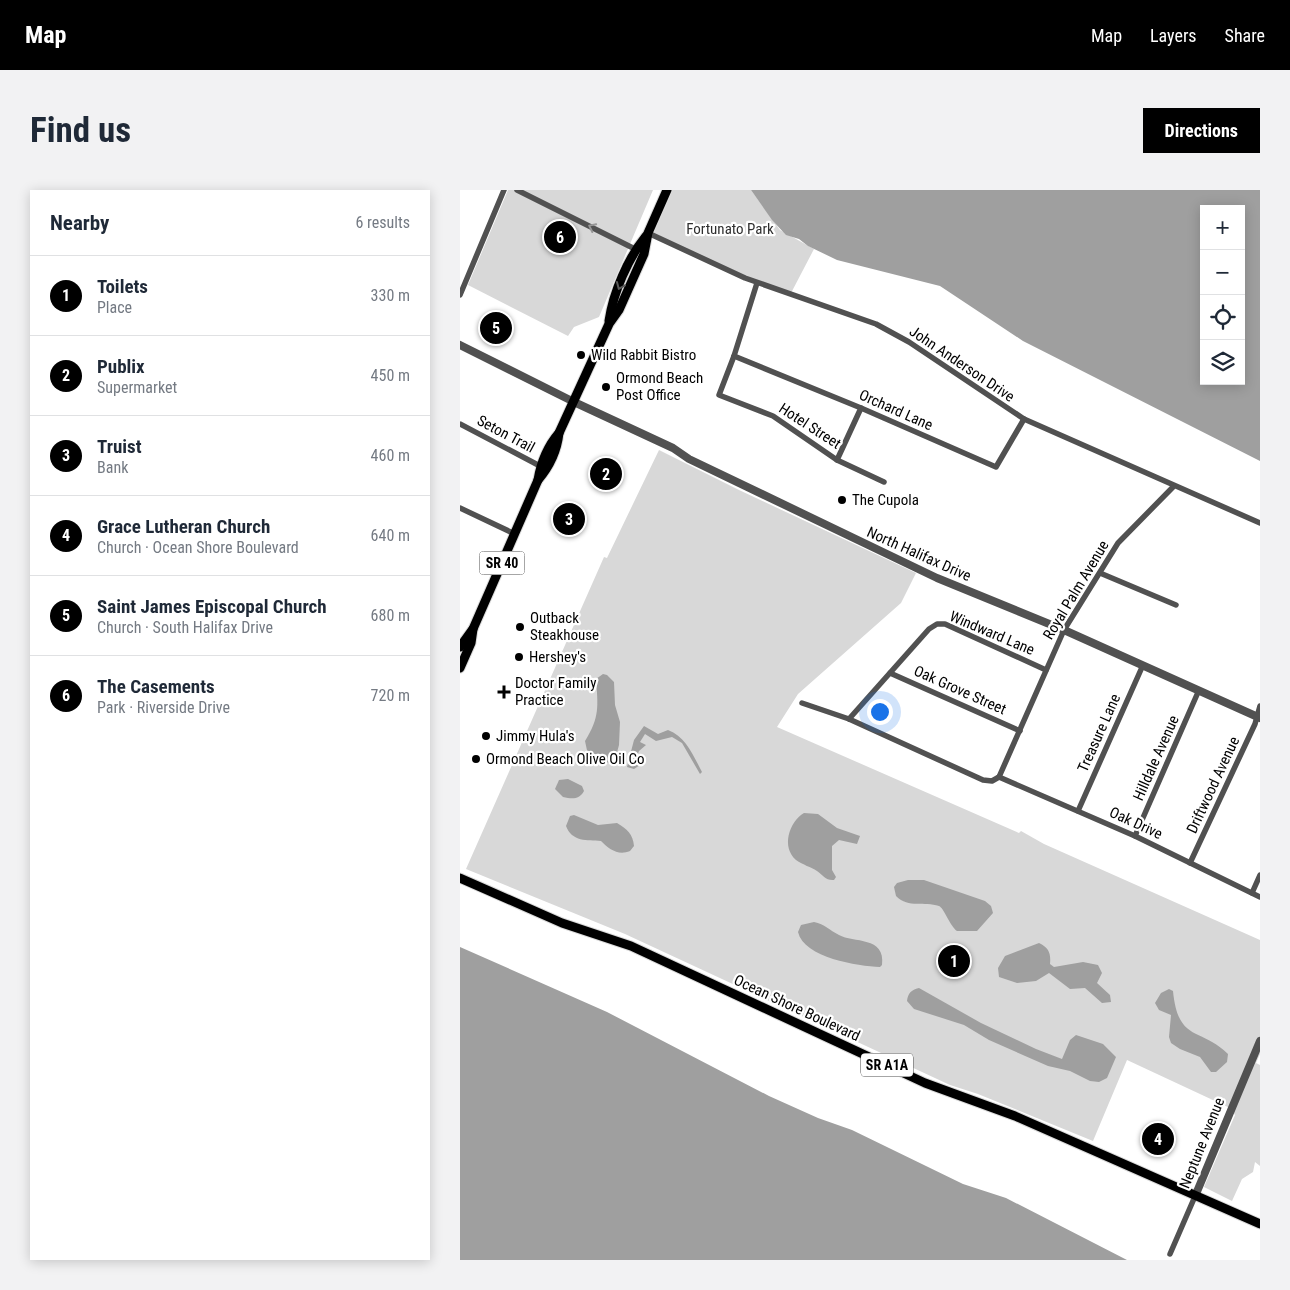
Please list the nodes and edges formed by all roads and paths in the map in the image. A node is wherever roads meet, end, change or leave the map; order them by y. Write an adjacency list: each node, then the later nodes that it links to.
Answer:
1 (504, 190): 8 (street)
2 (517, 190): 5 (street, one-way to 2)
3 (667, 190): 4 (main road, SR 40)
4 (648, 233): 5 (main road, SR 40); 6 (main road, SR 40); 7 (street, John Anderson Drive)
5 (635, 249): 6 (main road); 9 (main road, SR 40, one-way to 9)
6 (631, 280): 9 (main road, SR 40)
7 (757, 283): 11 (street, Hotel Street); 14 (street, John Anderson Drive)
8 (460, 294)
9 (608, 324): 12 (main road, SR 40)
10 (460, 345): 12 (street, North Halifax Drive)
11 (734, 356): 13 (street, Orchard Lane); 17 (street, Hotel Street)
12 (574, 402): 16 (main road, SR 40); 28 (street, North Halifax Drive)
13 (862, 408): 14 (street, Orchard Lane); 17 (street)
14 (1024, 420): 21 (street, John Anderson Drive)
15 (460, 424): 18 (street, Seton Trail)
16 (559, 433): 18 (main road, SR 40); 19 (main road, SR 40)
17 (837, 460): 20 (street, Hotel Street)
18 (540, 466): 19 (main road, SR 40)
19 (538, 480): 24 (main road, SR 40)
20 (884, 482)
21 (1174, 487): 23 (street, John Anderson Drive); 25 (street, Royal Palm Avenue)
22 (460, 508): 24 (street)
23 (1260, 523)
24 (515, 534): 27 (main road, SR 40)
25 (1100, 573): 26 (street); 28 (street, Royal Palm Avenue)
26 (1176, 605)
27 (473, 629): 29 (main road, SR 40); 31 (main road, SR 40)
28 (1064, 630): 30 (street, North Halifax Drive); 32 (street, Royal Palm Avenue)
29 (460, 648)
30 (1143, 665): 34 (street, North Halifax Drive); 41 (street, Treasure Lane)
31 (460, 668)
32 (1046, 670): 33 (street, Windward Lane); 39 (street, Royal Palm Avenue)
33 (890, 673): 38 (street, Windward Lane); 39 (street, Oak Grove Street)
34 (1199, 690): 37 (street, North Halifax Drive); 42 (street, Hilldale Avenue)
35 (802, 703): 38 (street)
36 (1260, 706): 37 (street, Driftwood Avenue)
37 (1258, 718): 43 (street, Driftwood Avenue)
38 (849, 719): 40 (street)
39 (1020, 731): 40 (street, Royal Palm Avenue)
40 (999, 777): 41 (street, Oak Drive)
41 (1078, 811): 42 (street, Oak Drive)
42 (1135, 836): 43 (street, Oak Drive)
43 (1190, 863): 46 (street, Oak Drive)
44 (1260, 875): 46 (street)
45 (460, 878): 49 (main road, Ocean Shore Boulevard / SR A1A)
46 (1252, 893): 47 (street, Oak Drive)
47 (1260, 897)
48 (1260, 1041): 49 (street, Neptune Avenue)
49 (1196, 1194): 50 (main road, Ocean Shore Boulevard / SR A1A); 51 (street, Neptune Avenue)
50 (1260, 1224)
51 (1170, 1254)

